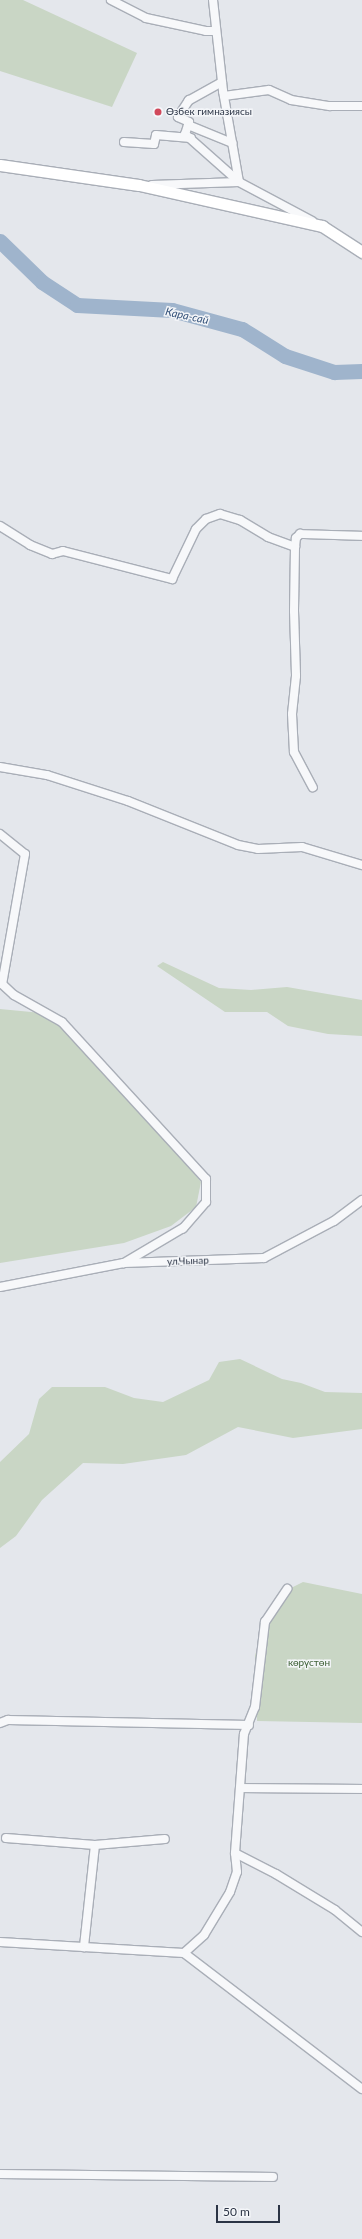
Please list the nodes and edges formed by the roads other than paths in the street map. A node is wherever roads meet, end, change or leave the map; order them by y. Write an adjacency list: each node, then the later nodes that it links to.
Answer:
1 (111, 0): 3 (street)
2 (213, 0): 3 (street)
3 (216, 31): 4 (street)
4 (222, 82): 5 (street); 7 (street)
5 (224, 96): 6 (street); 10 (street)
6 (362, 106)
7 (188, 125): 8 (street); 10 (street)
8 (192, 138): 9 (street); 12 (street)
9 (124, 142)
10 (232, 143): 12 (street)
11 (0, 164): 13 (main road)
12 (239, 182): 13 (street); 14 (street)
13 (139, 185): 14 (main road)
14 (322, 226): 15 (main road)
15 (362, 252)
16 (0, 526): 18 (street)
17 (362, 536): 18 (street)
18 (295, 547): 20 (street)
19 (0, 768): 22 (street)
20 (313, 787)
21 (0, 834): 24 (street)
22 (362, 865)
23 (362, 1200): 24 (street, ул.Чынар)
24 (124, 1263): 25 (street, ул.Чынар)
25 (0, 1287)
26 (287, 1589): 28 (street)
27 (0, 1723): 28 (street)
28 (248, 1725): 29 (street)
29 (240, 1788): 30 (street); 34 (street)
30 (362, 1789)
31 (6, 1838): 33 (street)
32 (165, 1840): 33 (street)
33 (95, 1845): 37 (street)
34 (235, 1853): 35 (street); 38 (street)
35 (362, 1932)
36 (0, 1942): 37 (street)
37 (84, 1947): 38 (street)
38 (184, 1953): 39 (street)
39 (362, 2089)
40 (0, 2174): 41 (street)
41 (273, 2177)

